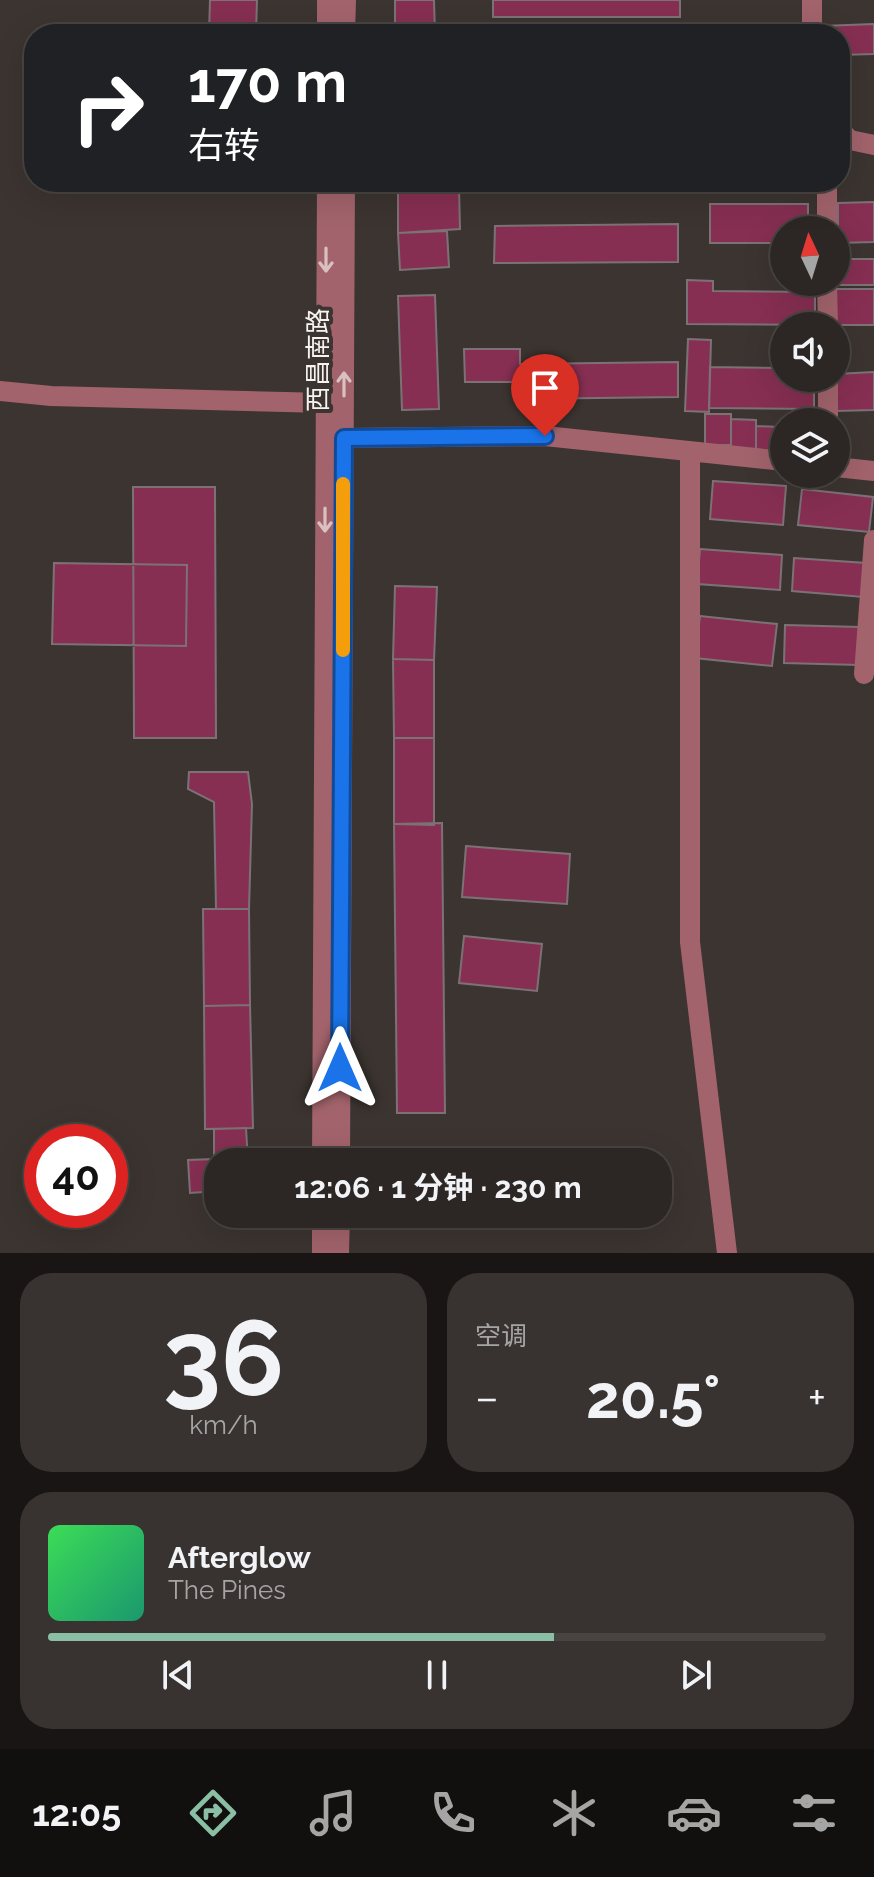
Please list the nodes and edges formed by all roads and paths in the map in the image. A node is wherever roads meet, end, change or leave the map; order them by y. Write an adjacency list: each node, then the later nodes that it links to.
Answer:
1 (327, 0): 4 (street)
2 (346, 0): 5 (street)
3 (812, 0): 6 (street)
4 (327, 24)
5 (345, 24)
6 (812, 24)
7 (850, 142): 8 (street)
8 (874, 145)
9 (327, 192): 14 (street, 西昌南路, one-way to 14)
10 (345, 192): 15 (street, 西昌南路, one-way to 10)
11 (827, 192): 12 (street)
12 (827, 216)
13 (0, 391): 14 (street)
14 (326, 403): 22 (street, 西昌南路, one-way to 22)
15 (344, 438): 16 (street); 23 (street, 西昌南路)
16 (690, 451): 17 (street); 28 (street)
17 (770, 460)
18 (850, 468): 19 (street)
19 (874, 471)
20 (874, 540): 21 (street)
21 (864, 674)
22 (322, 1148)
23 (340, 1148)
24 (322, 1228): 26 (street)
25 (340, 1228): 27 (street)
26 (322, 1253)
27 (339, 1253)
28 (727, 1253)

